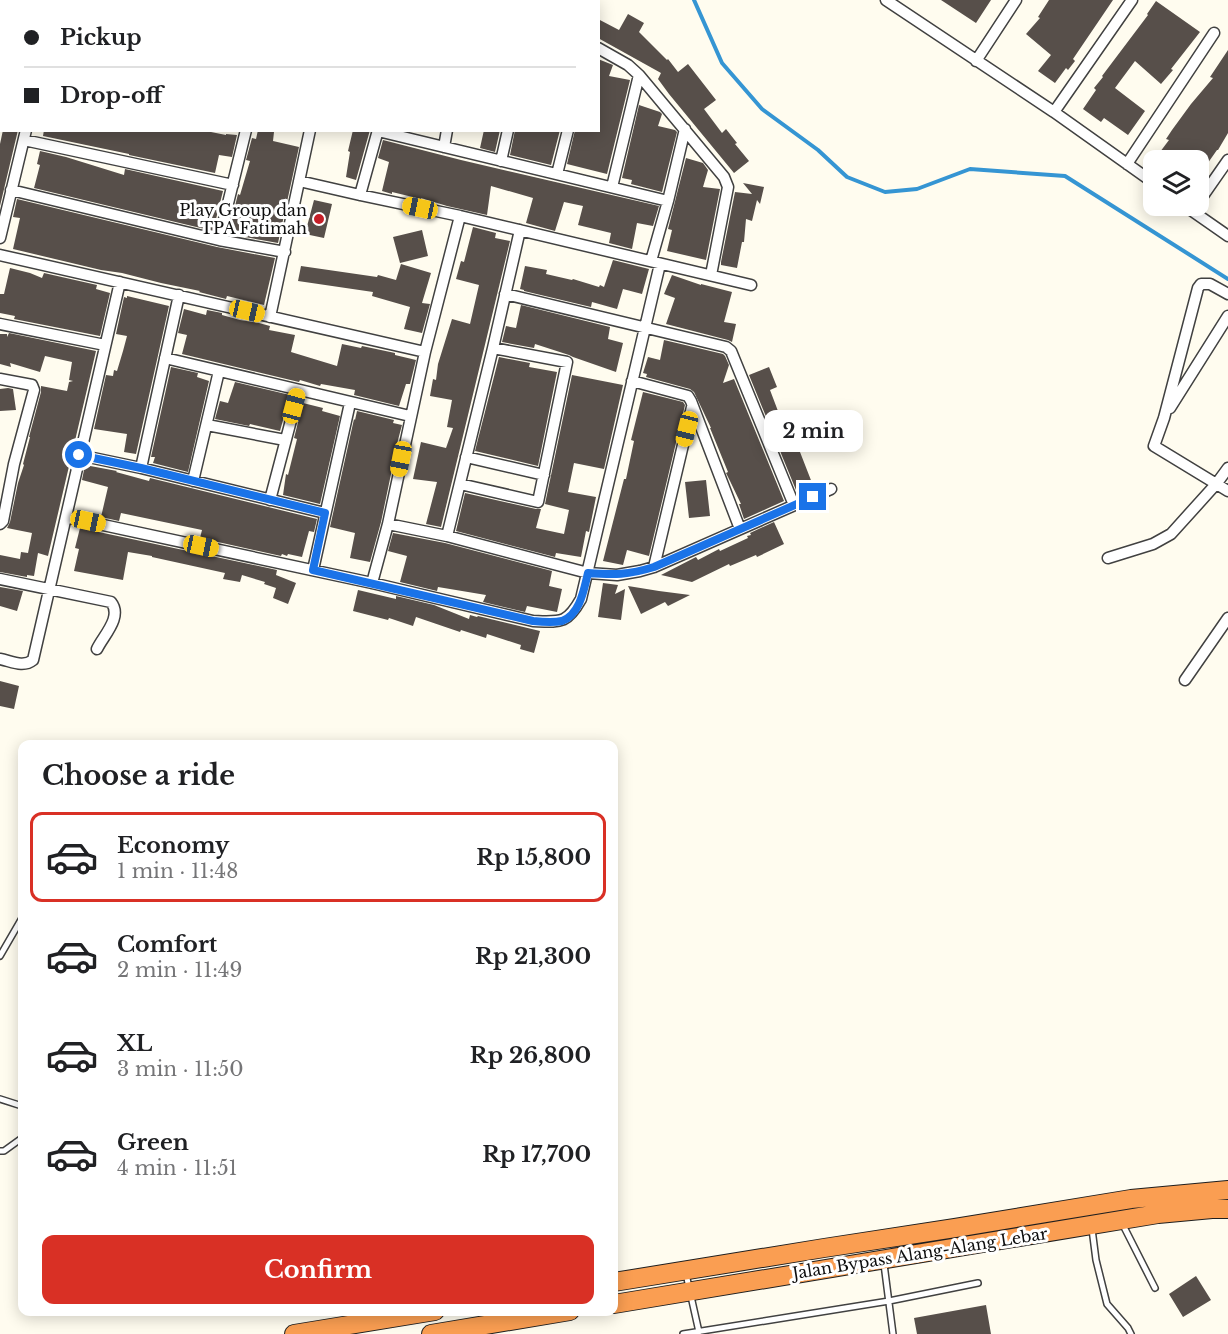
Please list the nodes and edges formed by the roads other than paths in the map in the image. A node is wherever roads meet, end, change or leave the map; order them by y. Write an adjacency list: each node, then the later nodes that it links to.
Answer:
1 (886, 0): 6 (street)
2 (1016, 0): 6 (street)
3 (1132, 0): 8 (street)
4 (1214, 33): 21 (street)
5 (600, 49): 7 (street)
6 (976, 61): 8 (street)
7 (639, 75): 9 (street); 27 (street)
8 (1054, 112): 21 (street)
9 (685, 129): 30 (street); 40 (street)
10 (244, 132): 25 (street)
11 (310, 132): 24 (street)
12 (378, 132): 29 (street)
13 (382, 132): 18 (street)
14 (447, 132): 18 (street)
15 (508, 132): 20 (street)
16 (568, 132): 22 (street)
17 (25, 135): 25 (street); 28 (street)
18 (444, 147): 20 (street)
19 (1228, 159): 26 (street)
20 (501, 161): 22 (street)
21 (1127, 164): 23 (street)
22 (557, 174): 27 (street)
23 (1143, 175)
24 (299, 180): 29 (street); 37 (street)
25 (233, 185): 36 (street)
26 (1209, 185)
27 (612, 187): 30 (street)
28 (11, 190): 35 (street); 36 (street)
29 (360, 195): 31 (street)
30 (668, 201): 39 (street)
31 (460, 216): 33 (street); 52 (street)
32 (1205, 216): 34 (street)
33 (520, 230): 39 (street); 43 (street)
34 (1228, 236)
35 (0, 238)
36 (219, 240): 37 (street)
37 (285, 252): 47 (street)
38 (0, 255): 41 (street)
39 (656, 262): 40 (street); 49 (street)
40 (711, 275): 42 (street)
41 (120, 282): 45 (street); 50 (street)
42 (751, 285)
43 (505, 294): 49 (street); 51 (street)
44 (1228, 294): 61 (street)
45 (179, 295): 47 (street); 53 (street)
46 (1228, 316): 61 (street)
47 (270, 317): 52 (street)
48 (0, 324): 50 (street)
49 (645, 328): 56 (street); 75 (street)
50 (105, 345): 64 (street)
51 (493, 348): 65 (street); 68 (street)
52 (424, 352): 60 (street)
53 (165, 358): 54 (street); 66 (street)
54 (219, 371): 57 (street); 62 (street)
55 (0, 379): 78 (street)
56 (632, 381): 59 (street); 85 (street)
57 (299, 390): 58 (street); 63 (street)
58 (350, 402): 60 (street); 76 (street)
59 (692, 406): 80 (street); 83 (street)
60 (410, 416): 79 (street)
61 (1164, 418): 70 (street)
62 (207, 425): 63 (street); 69 (street)
63 (285, 440): 74 (street)
64 (79, 455): 66 (street); 77 (street)
65 (466, 457): 68 (street); 71 (street)
66 (141, 468): 69 (street)
67 (1228, 468): 70 (street)
68 (544, 475): 71 (street)
69 (193, 481): 74 (street)
70 (1217, 483): 73 (street); 82 (street)
71 (460, 484): 81 (street)
72 (831, 489): 75 (street)
73 (1228, 491)
74 (270, 500): 76 (street)
75 (794, 505): 80 (street)
76 (325, 513): 84 (street)
77 (66, 517): 84 (street); 88 (street)
78 (0, 524)
79 (388, 524): 81 (street); 87 (street)
80 (740, 529): 83 (street)
81 (447, 536): 85 (street)
82 (1108, 558)
83 (654, 567): 85 (street)
84 (313, 570): 87 (street)
85 (588, 573): 87 (street)
86 (0, 579): 88 (street)
87 (372, 583)
88 (49, 589): 90 (street); 91 (street)
89 (1228, 618): 92 (street)
90 (97, 649)
91 (0, 658)
92 (1185, 680)
93 (18, 926): 94 (lane)
94 (15, 932): 95 (lane); 96 (lane)
95 (18, 933)
96 (0, 956)
97 (0, 1099): 98 (lane)
98 (18, 1104)
99 (18, 1141): 100 (lane)
100 (0, 1151)
101 (1228, 1190): 106 (highway, Jalan Bypass Alang-Alang Lebar)
102 (1228, 1209): 103 (highway, Jalan Bypass Alang-Alang Lebar)
103 (1121, 1220): 104 (highway, Jalan Bypass Alang-Alang Lebar); 109 (lane)
104 (1092, 1225): 105 (highway, Jalan Bypass Alang-Alang Lebar); 120 (lane)
105 (884, 1259): 110 (highway, Jalan Bypass Alang-Alang Lebar); 111 (lane)
106 (686, 1271): 107 (highway, Jalan Bypass Alang-Alang Lebar); 110 (lane)
107 (618, 1281)
108 (978, 1283): 111 (lane)
109 (1155, 1288)
110 (690, 1291): 112 (highway, Jalan Bypass Alang-Alang Lebar); 115 (lane)
111 (889, 1301): 115 (lane); 119 (lane)
112 (618, 1303)
113 (404, 1316): 116 (highway)
114 (547, 1316): 117 (highway)
115 (699, 1333): 118 (lane)
116 (294, 1334)
117 (431, 1334)
118 (683, 1334)
119 (893, 1334)
120 (1131, 1334)

